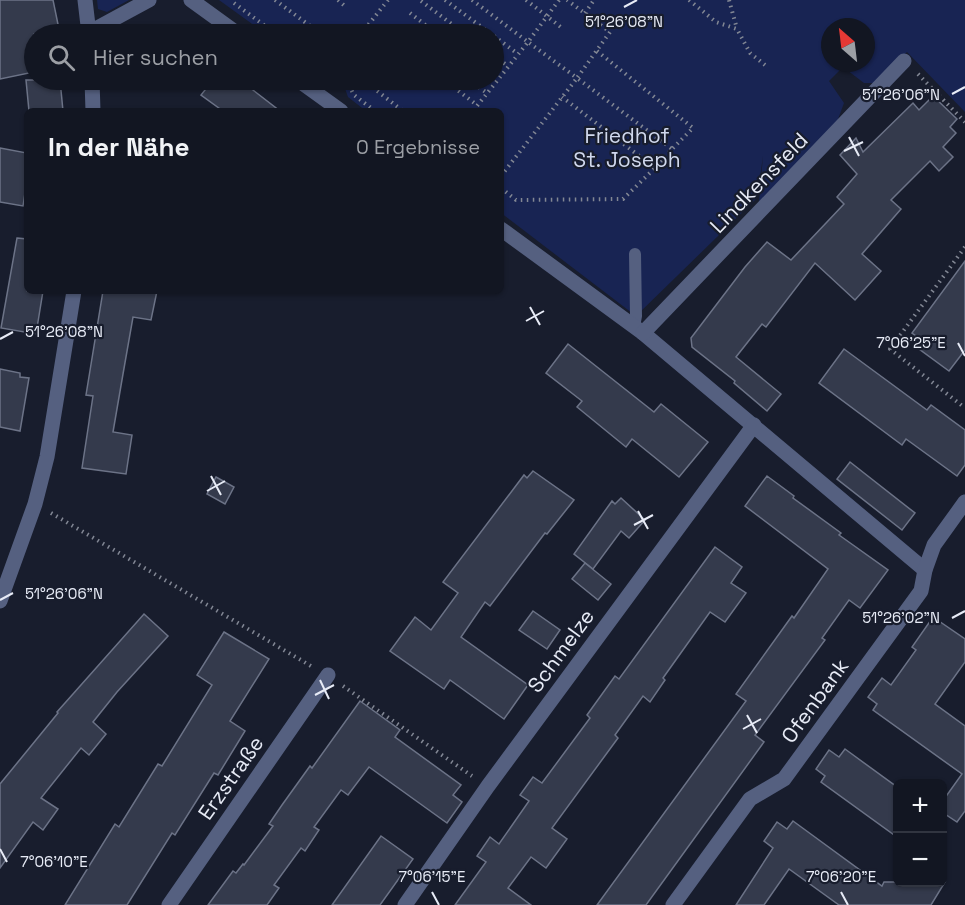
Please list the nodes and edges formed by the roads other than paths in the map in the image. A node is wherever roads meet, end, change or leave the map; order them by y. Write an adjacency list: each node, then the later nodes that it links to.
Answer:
1 (85, 0): 4 (street)
2 (149, 0): 5 (street)
3 (191, 0): 6 (street)
4 (87, 24)
5 (106, 24)
6 (224, 24)
7 (904, 61): 15 (street, Lindkensfeld)
8 (92, 90): 10 (street)
9 (312, 90): 11 (street)
10 (93, 108)
11 (337, 108)
12 (504, 231): 15 (street)
13 (635, 254): 15 (lane)
14 (74, 294): 19 (street)
15 (638, 330): 16 (street)
16 (754, 425): 18 (street); 22 (street, Schmelze)
17 (965, 502): 18 (street, Ofenbank)
18 (925, 570): 23 (street, Ofenbank)
19 (0, 601)
20 (328, 675): 21 (street, Erzstraße)
21 (170, 905)
22 (405, 905)
23 (673, 905)

